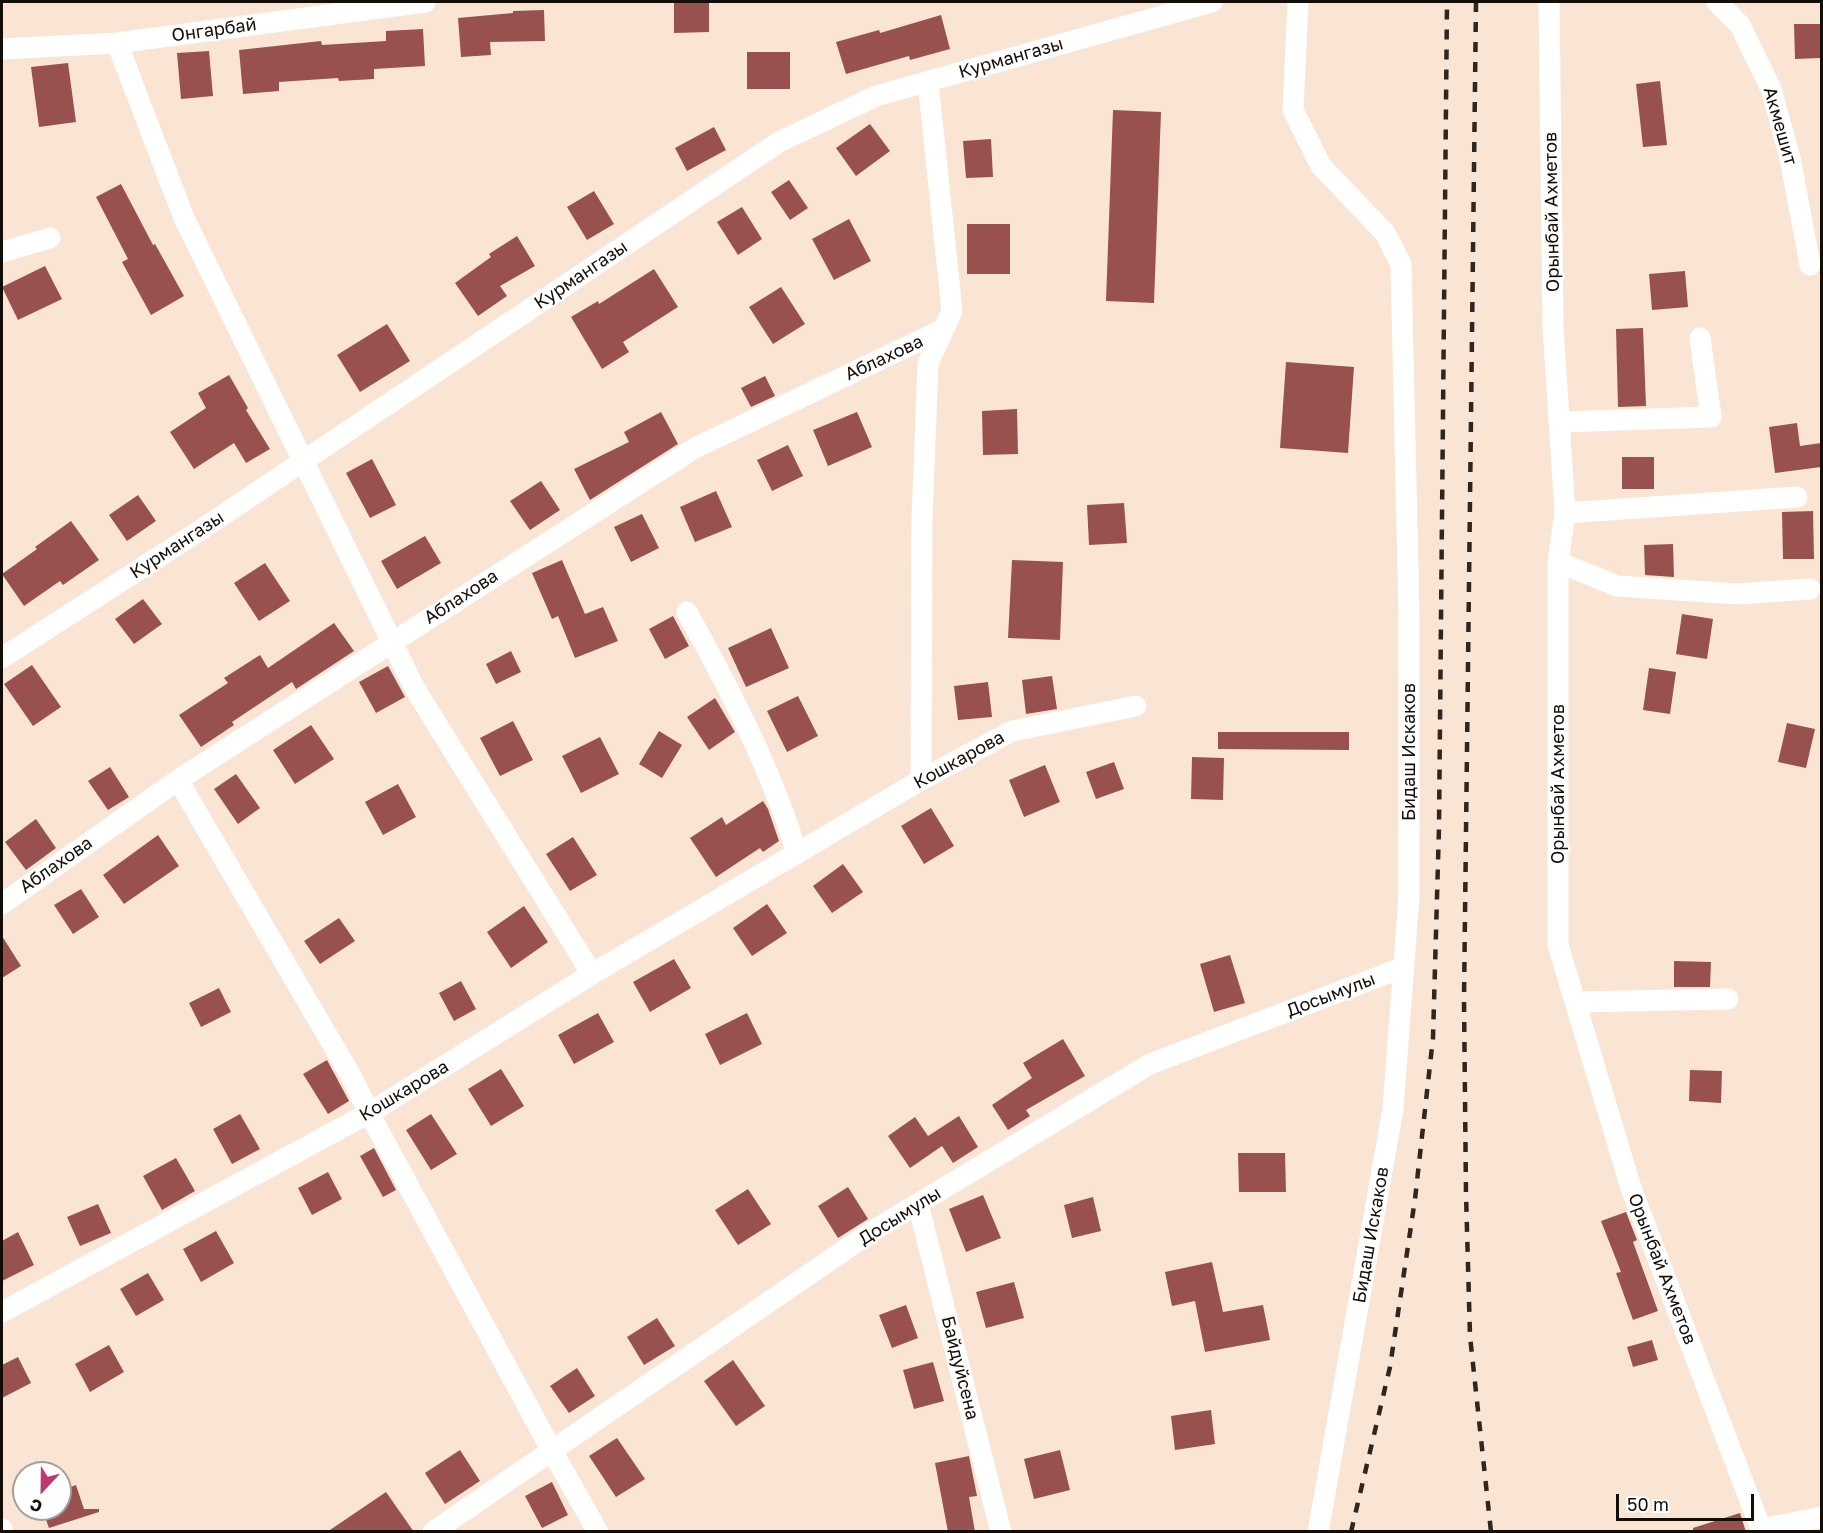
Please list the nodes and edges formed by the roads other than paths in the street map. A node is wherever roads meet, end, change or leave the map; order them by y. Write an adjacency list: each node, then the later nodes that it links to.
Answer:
1 (425, 2): 6 (street, Онгарбай)
2 (1212, 2): 8 (street, Курмангазы)
3 (1298, 2): 28 (street, Бидаш Искаков)
4 (1549, 2): 14 (street, Орынбай Ахметов)
5 (1717, 2): 11 (street, Акмешит)
6 (117, 43): 7 (street, Онгарбай); 15 (street)
7 (2, 49)
8 (928, 82): 12 (street); 15 (street, Курмангазы)
9 (50, 237): 10 (street)
10 (2, 252)
11 (1810, 265)
12 (944, 329): 21 (street, Аблахова); 25 (street)
13 (1700, 338): 14 (street)
14 (1560, 422): 17 (street, Орынбай Ахметов)
15 (303, 461): 21 (street); 22 (street, Курмангазы)
16 (1797, 497): 17 (street)
17 (1565, 513): 18 (street, Орынбай Ахметов)
18 (1558, 562): 19 (street); 31 (street, Орынбай Ахметов)
19 (1810, 590)
20 (687, 612): 26 (street)
21 (391, 642): 24 (street, Аблахова); 29 (street)
22 (2, 658)
23 (1136, 706): 25 (street, Кошкарова)
24 (178, 780): 27 (street, Аблахова); 32 (street)
25 (921, 780): 26 (street, Кошкарова)
26 (796, 854): 29 (street, Кошкарова)
27 (2, 904)
28 (1404, 967): 33 (street, Досымулы); 41 (street, Бидаш Искаков)
29 (592, 974): 32 (street, Кошкарова)
30 (1728, 999): 31 (street)
31 (1575, 1002): 37 (street, Орынбай Ахметов)
32 (369, 1113): 34 (street, Кошкарова); 35 (street)
33 (918, 1204): 35 (street, Досымулы); 40 (street, Байдуйсена)
34 (2, 1312)
35 (552, 1450): 38 (street, Досымулы); 39 (street)
36 (1821, 1516): 37 (street)
37 (1761, 1530)
38 (433, 1532)
39 (598, 1532)
40 (1001, 1532)
41 (1318, 1532)

